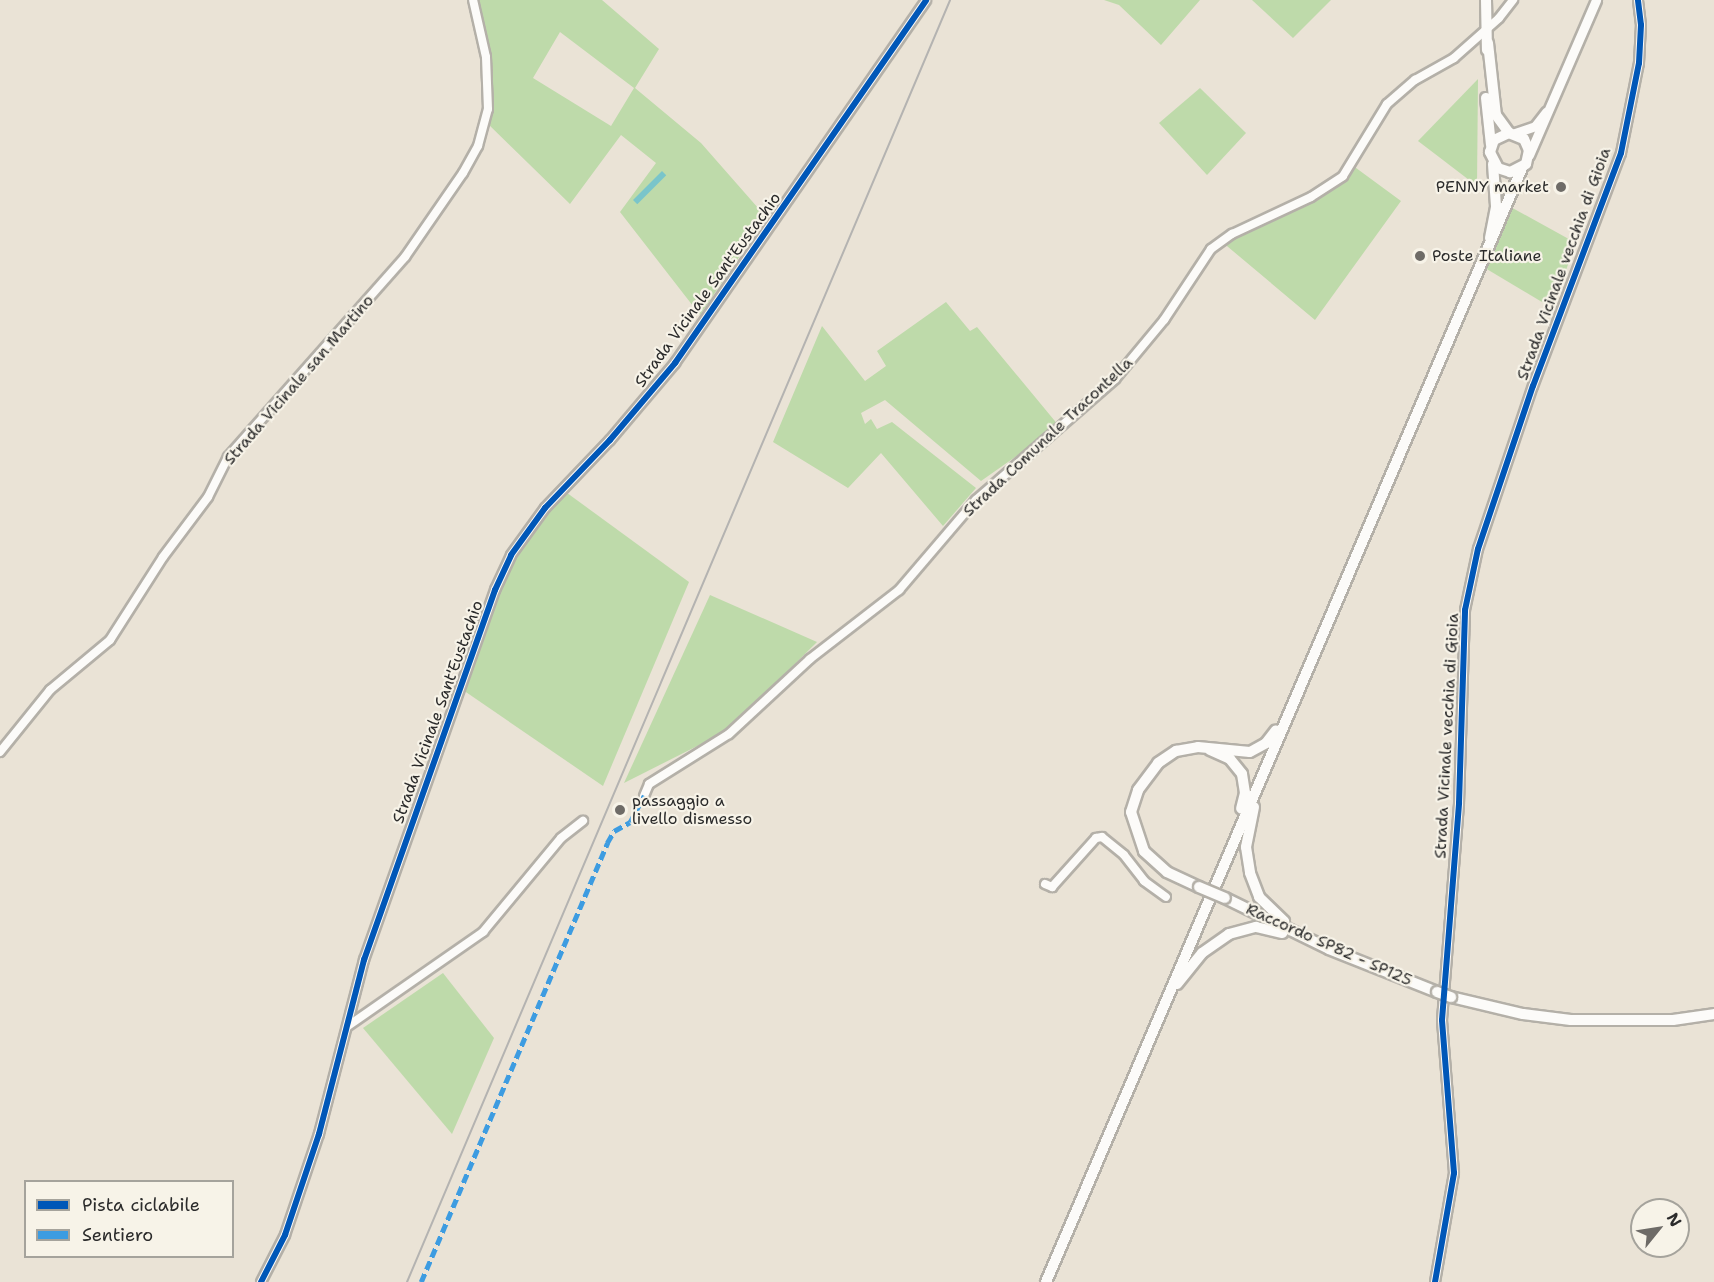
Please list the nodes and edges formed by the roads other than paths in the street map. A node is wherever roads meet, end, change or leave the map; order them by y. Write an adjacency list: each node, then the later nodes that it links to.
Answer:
1 (473, 0): 18 (street, Strada Vicinale san Martino)
2 (926, 0): 28 (street, Strada Vicinale Sant'Eustachio)
3 (1486, 0): 7 (main road)
4 (1513, 0): 7 (street, Strada Comunale Tracontella)
5 (1596, 0): 9 (street)
6 (1638, 0): 31 (street, Strada Vicinale vecchia di Gioia)
7 (1487, 28): 8 (main road); 20 (street, Strada Comunale Tracontella)
8 (1488, 43): 10 (main road); 11 (main road)
9 (1554, 101): 10 (street); 12 (street)
10 (1512, 133): 11 (main road); 12 (main road)
11 (1491, 145): 13 (main road)
12 (1529, 155): 14 (main road)
13 (1493, 164): 14 (main road); 15 (main road)
14 (1522, 168): 15 (main road)
15 (1473, 288): 16 (main road)
16 (1298, 694): 17 (main road); 19 (main road)
17 (1207, 749): 22 (main road); 25 (main road, Raccordo SP82 - SP125, bridge)
18 (0, 752)
19 (1262, 773): 22 (main road); 25 (main road)
20 (644, 796)
21 (583, 821): 28 (street)
22 (1223, 867): 26 (main road)
23 (1045, 884): 24 (street)
24 (1166, 897)
25 (1320, 944): 26 (main road); 27 (main road, Raccordo SP82 - SP125, bridge)
26 (1166, 1001): 30 (main road)
27 (1714, 1014)
28 (348, 1026): 29 (street, Strada Vicinale Sant'Eustachio)
29 (261, 1282)
30 (1046, 1282)
31 (1436, 1282)

